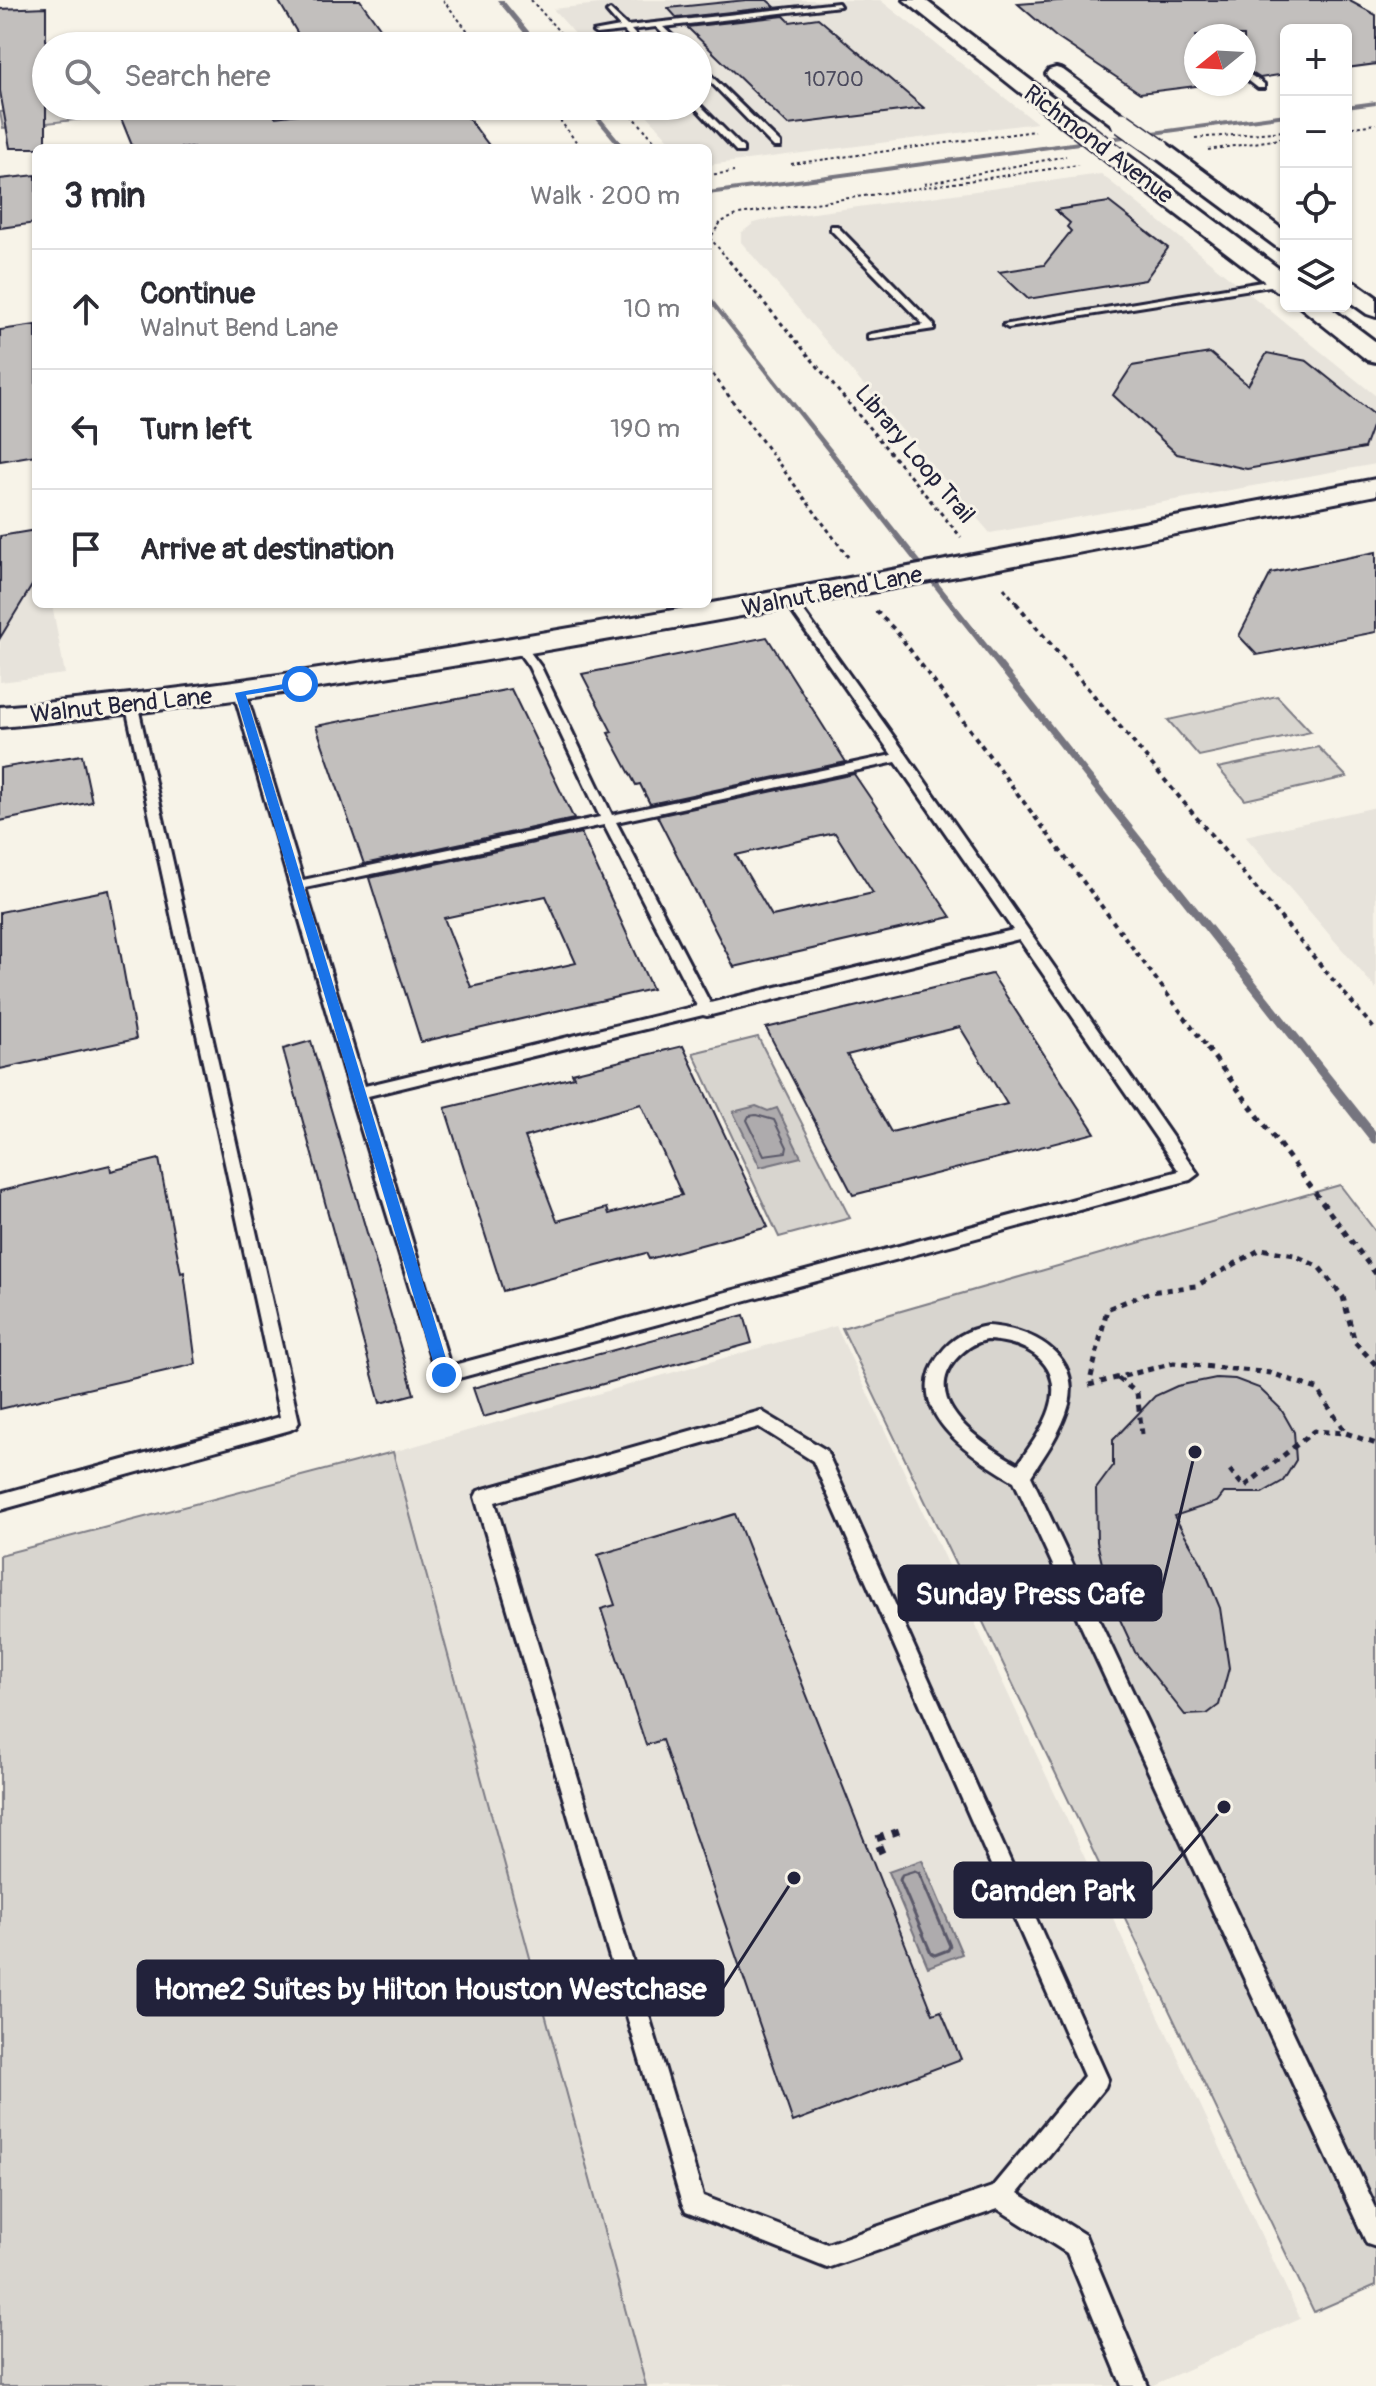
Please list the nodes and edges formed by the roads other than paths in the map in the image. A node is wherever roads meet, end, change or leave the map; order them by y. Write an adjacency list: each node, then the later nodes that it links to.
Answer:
1 (913, 0): 9 (main road, Richmond Avenue)
2 (838, 5): 4 (lane)
3 (610, 12): 5 (lane)
4 (658, 25): 5 (lane); 8 (lane)
5 (626, 29): 6 (lane); 7 (lane)
6 (596, 32)
7 (629, 32)
8 (665, 32)
9 (1008, 74): 17 (main road, Richmond Avenue, bridge); 18 (main road, Richmond Avenue, bridge)
10 (712, 79): 14 (lane)
11 (1256, 82): 12 (lane)
12 (1261, 86)
13 (712, 120): 15 (lane)
14 (777, 145)
15 (740, 150)
16 (834, 228): 24 (lane)
17 (1282, 240)
18 (1280, 282)
19 (1280, 284): 23 (lane)
20 (1352, 294): 21 (main road)
21 (1376, 309)
22 (1320, 312): 25 (main road)
23 (1008, 325)
24 (871, 337)
25 (1376, 354)
26 (1376, 487): 27 (street, Walnut Bend Lane)
27 (790, 600): 28 (street, Walnut Bend Lane); 32 (lane)
28 (520, 646): 29 (street, Walnut Bend Lane); 33 (lane)
29 (240, 693): 30 (street, Walnut Bend Lane); 34 (lane)
30 (132, 707): 31 (street, Walnut Bend Lane); 39 (lane)
31 (0, 717)
32 (902, 757): 33 (lane); 35 (lane)
33 (607, 818): 34 (lane); 36 (lane)
34 (296, 886): 37 (lane)
35 (1022, 933): 36 (lane); 37 (lane)
36 (707, 1011): 37 (lane)
37 (358, 1093)
38 (1021, 1475): 38 (lane); 41 (lane)
39 (0, 1502)
40 (1000, 2196): 40 (lane); 42 (lane)
41 (1376, 2235)
42 (1135, 2386)

